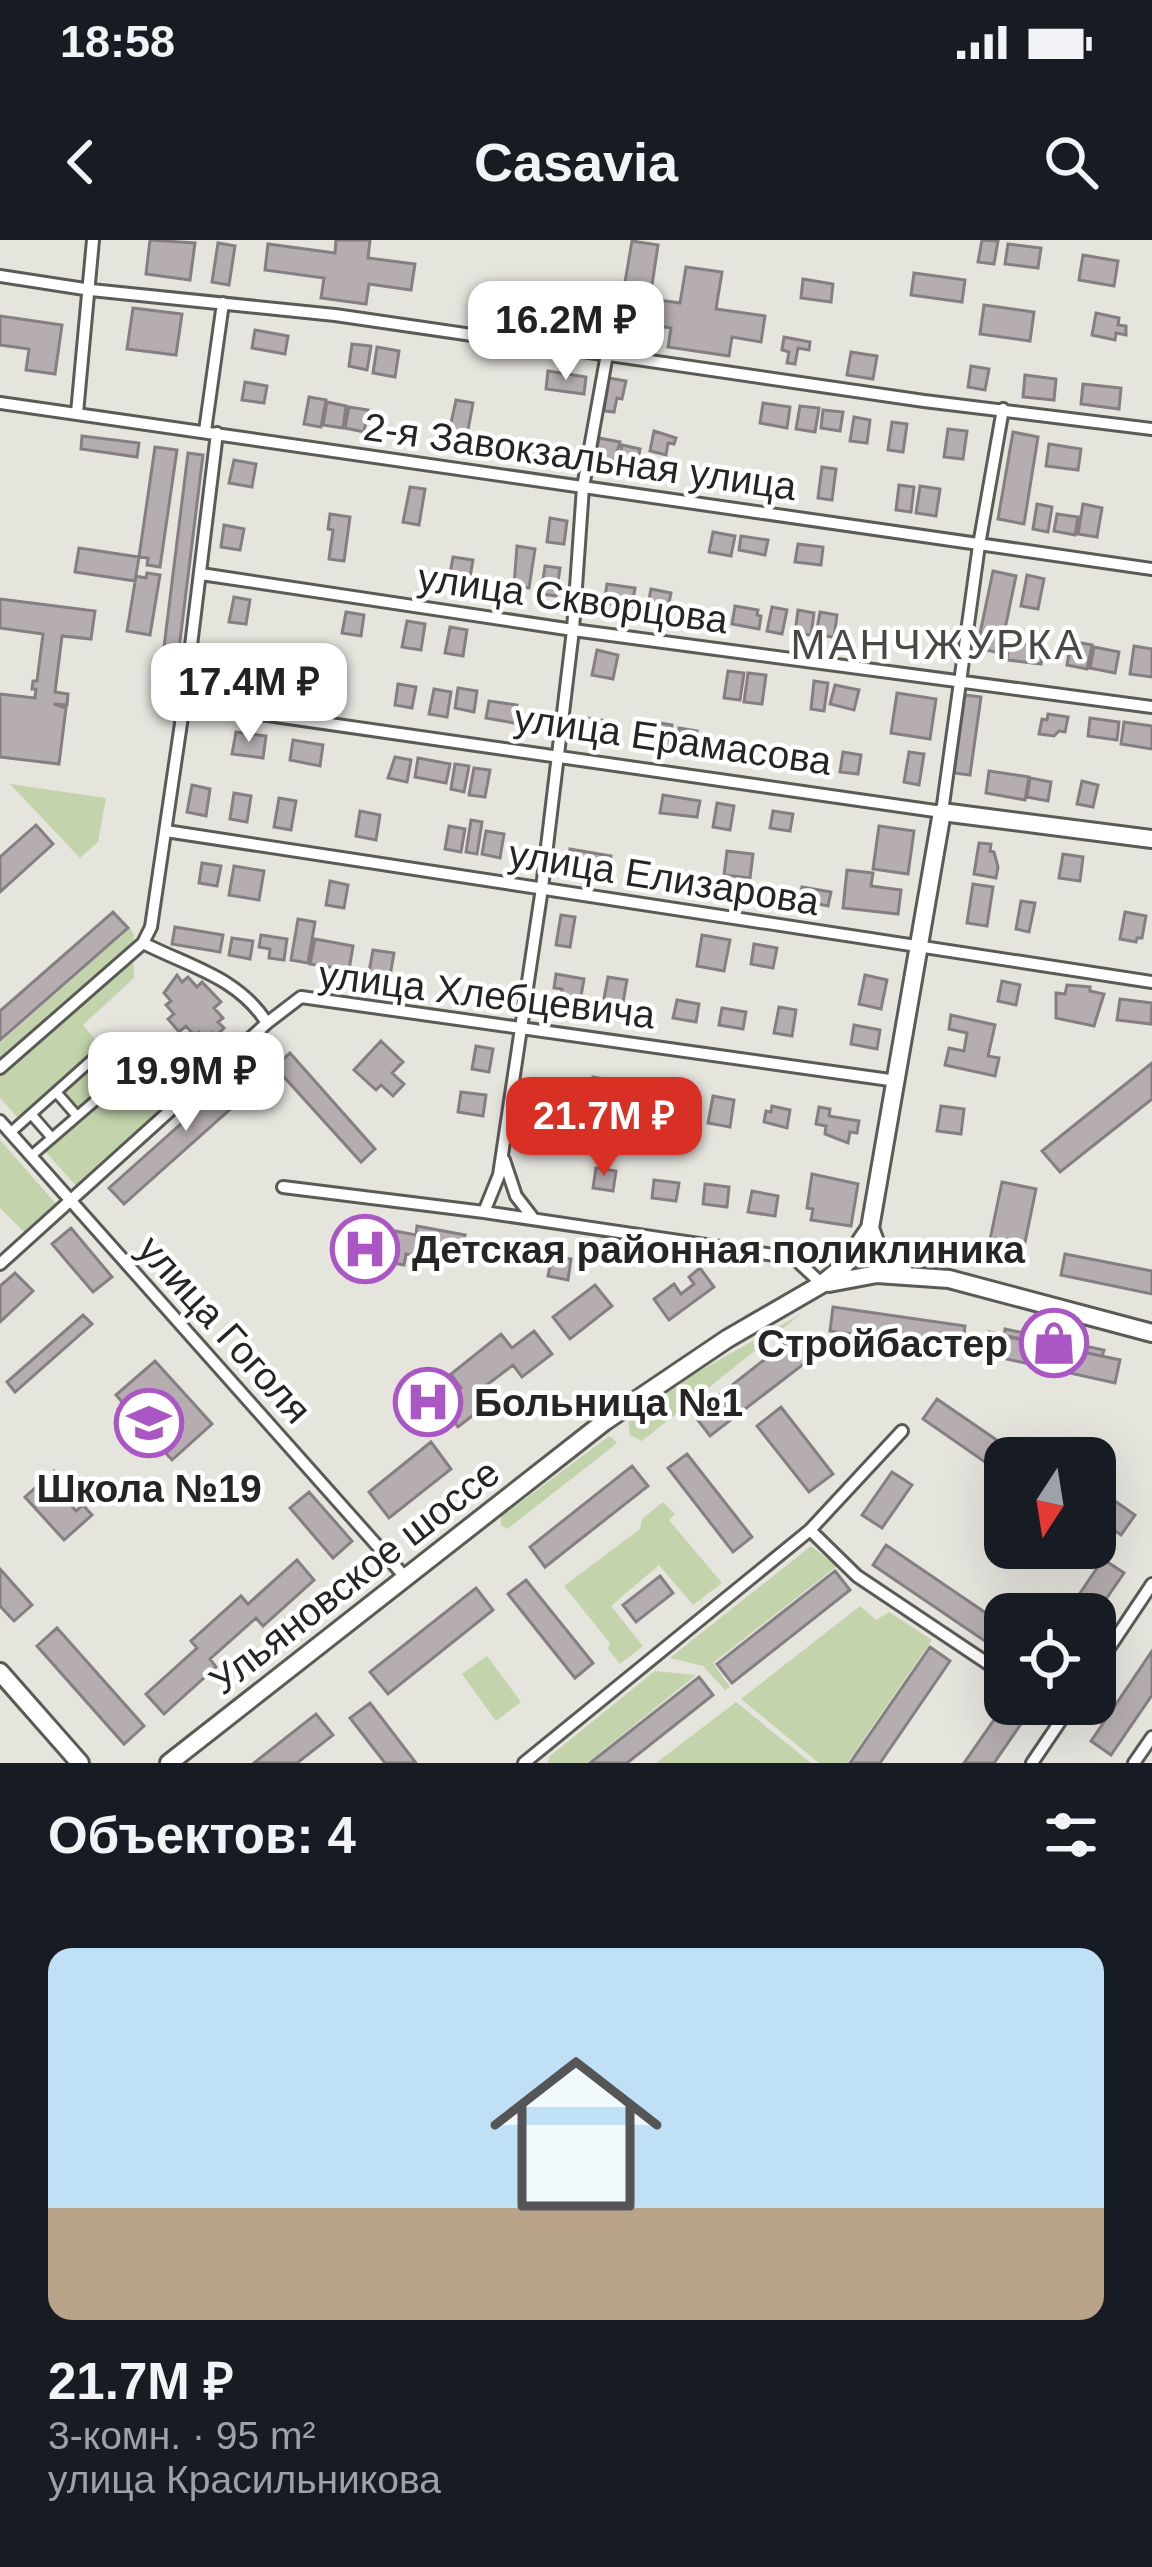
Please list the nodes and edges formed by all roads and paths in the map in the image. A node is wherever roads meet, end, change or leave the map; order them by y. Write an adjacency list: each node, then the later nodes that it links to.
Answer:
1 (93, 240): 3 (street)
2 (0, 276): 3 (street)
3 (91, 290): 4 (street); 8 (street)
4 (223, 304): 5 (street); 10 (street)
5 (607, 354): 7 (street); 11 (street)
6 (0, 403): 8 (street, 2-я Завокзальная улица)
7 (1003, 410): 9 (street); 12 (street)
8 (77, 413): 10 (street, 2-я Завокзальная улица)
9 (1152, 429)
10 (211, 432): 11 (street, 2-я Завокзальная улица); 14 (street)
11 (584, 488): 12 (street, 2-я Завокзальная улица); 15 (street)
12 (979, 544): 13 (street, 2-я Завокзальная улица); 16 (street)
13 (1152, 569)
14 (201, 574): 15 (street, улица Скворцова); 17 (street)
15 (573, 630): 16 (street, улица Скворцова); 19 (street)
16 (960, 682): 18 (street, улица Скворцова); 20 (street)
17 (184, 703): 19 (street, улица Ерамасова); 21 (street)
18 (1152, 707)
19 (558, 756): 20 (street, улица Ерамасова); 23 (street)
20 (942, 812): 22 (main road, улица Ерамасова); 25 (main road)
21 (166, 831): 23 (street, улица Елизарова); 24 (street)
22 (1152, 839)
23 (542, 888): 25 (street, улица Елизарова); 28 (street)
24 (143, 943): 27 (street); 30 (street)
25 (921, 948): 26 (street, улица Елизарова); 32 (main road)
26 (1152, 982)
27 (267, 1023): 28 (street, улица Хлебцевича); 42 (street, улица Хлебцевича)
28 (521, 1026): 32 (street, улица Хлебцевича); 39 (street)
29 (103, 1050): 33 (street)
30 (0, 1068)
31 (124, 1075): 35 (street)
32 (897, 1081): 45 (main road)
33 (56, 1092): 34 (street); 35 (street)
34 (31, 1114): 37 (street); 38 (street)
35 (77, 1116): 38 (street)
36 (0, 1121): 37 (street, улица Гоголя)
37 (10, 1133): 40 (street, улица Гоголя)
38 (52, 1138): 40 (street)
39 (503, 1154): 43 (street); 44 (street)
40 (31, 1156): 42 (street, улица Гоголя)
41 (283, 1187): 43 (street)
42 (71, 1201): 46 (street, улица Хлебцевича); 52 (street, улица Гоголя)
43 (484, 1212): 44 (street)
44 (535, 1220): 48 (street)
45 (870, 1228): 47 (main road); 48 (main road)
46 (0, 1264)
47 (907, 1274): 48 (main road); 49 (main road)
48 (822, 1284): 52 (main road, Ульяновское шоссе)
49 (1152, 1333)
50 (902, 1431): 51 (street)
51 (810, 1530): 55 (street); 61 (street)
52 (405, 1576): 60 (main road, Ульяновское шоссе)
53 (1152, 1584): 54 (street)
54 (1116, 1638)
55 (984, 1662)
56 (0, 1672): 59 (main road)
57 (1058, 1725): 62 (street)
58 (1152, 1737): 63 (street)
59 (80, 1763)
60 (169, 1763)
61 (524, 1763)
62 (1032, 1763)
63 (1134, 1763)

